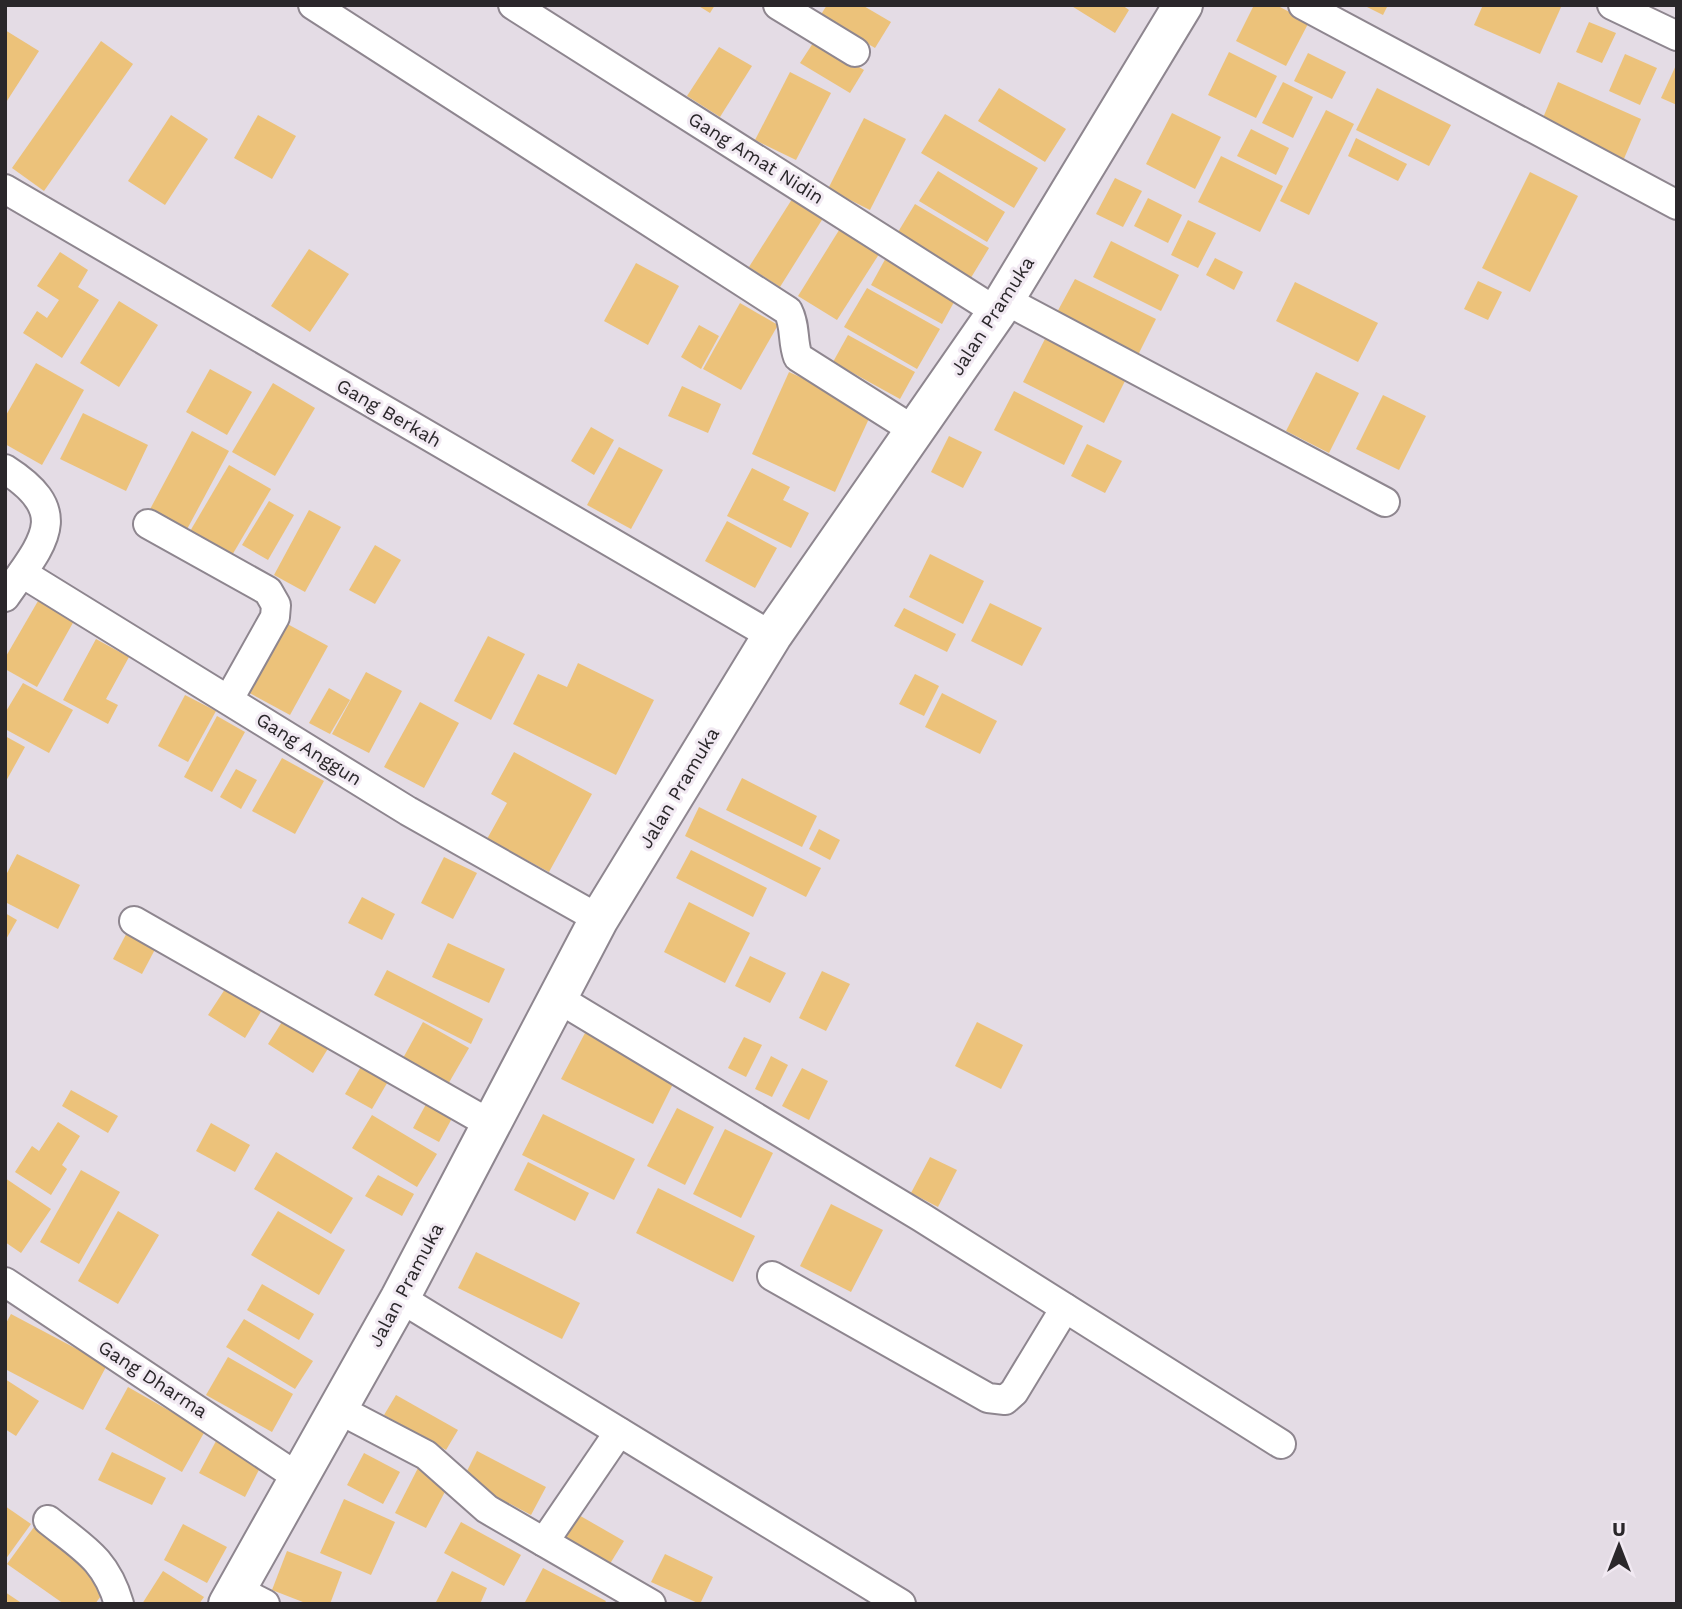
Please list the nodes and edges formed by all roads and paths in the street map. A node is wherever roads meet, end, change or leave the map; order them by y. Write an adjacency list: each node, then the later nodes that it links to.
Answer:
1 (313, 5): 12 (street)
2 (513, 5): 11 (street, Gang Amat Nidin)
3 (778, 5): 8 (street)
4 (1303, 5): 10 (street)
5 (1612, 5): 7 (street)
6 (1178, 7): 11 (street, Jalan Pramuka)
7 (1677, 36)
8 (855, 52)
9 (5, 189): 18 (street, Gang Berkah)
10 (1677, 205)
11 (1001, 306): 12 (street, Jalan Pramuka); 14 (street, Gang Amat Nidin)
12 (915, 431): 18 (street, Jalan Pramuka)
13 (5, 469): 16 (street)
14 (1385, 502)
15 (148, 524): 19 (street)
16 (22, 573): 17 (street); 19 (street, Gang Anggun)
17 (5, 597)
18 (772, 636): 20 (street, Jalan Pramuka)
19 (229, 699): 20 (street, Gang Anggun)
20 (599, 919): 22 (street, Jalan Pramuka)
21 (134, 921): 23 (street)
22 (559, 999): 23 (street, Jalan Pramuka); 27 (street)
23 (492, 1125): 26 (street, Jalan Pramuka)
24 (772, 1276): 27 (street)
25 (8, 1289): 31 (street, Gang Dharma)
26 (400, 1298): 28 (street, Jalan Pramuka); 29 (street)
27 (1065, 1308): 30 (street)
28 (338, 1409): 31 (street, Jalan Pramuka); 33 (street)
29 (619, 1432): 33 (street); 37 (street)
30 (1280, 1444)
31 (299, 1478): 34 (street, Jalan Pramuka)
32 (48, 1520): 35 (street)
33 (544, 1542): 36 (street)
34 (243, 1599)
35 (119, 1604)
36 (652, 1604)
37 (901, 1604)

